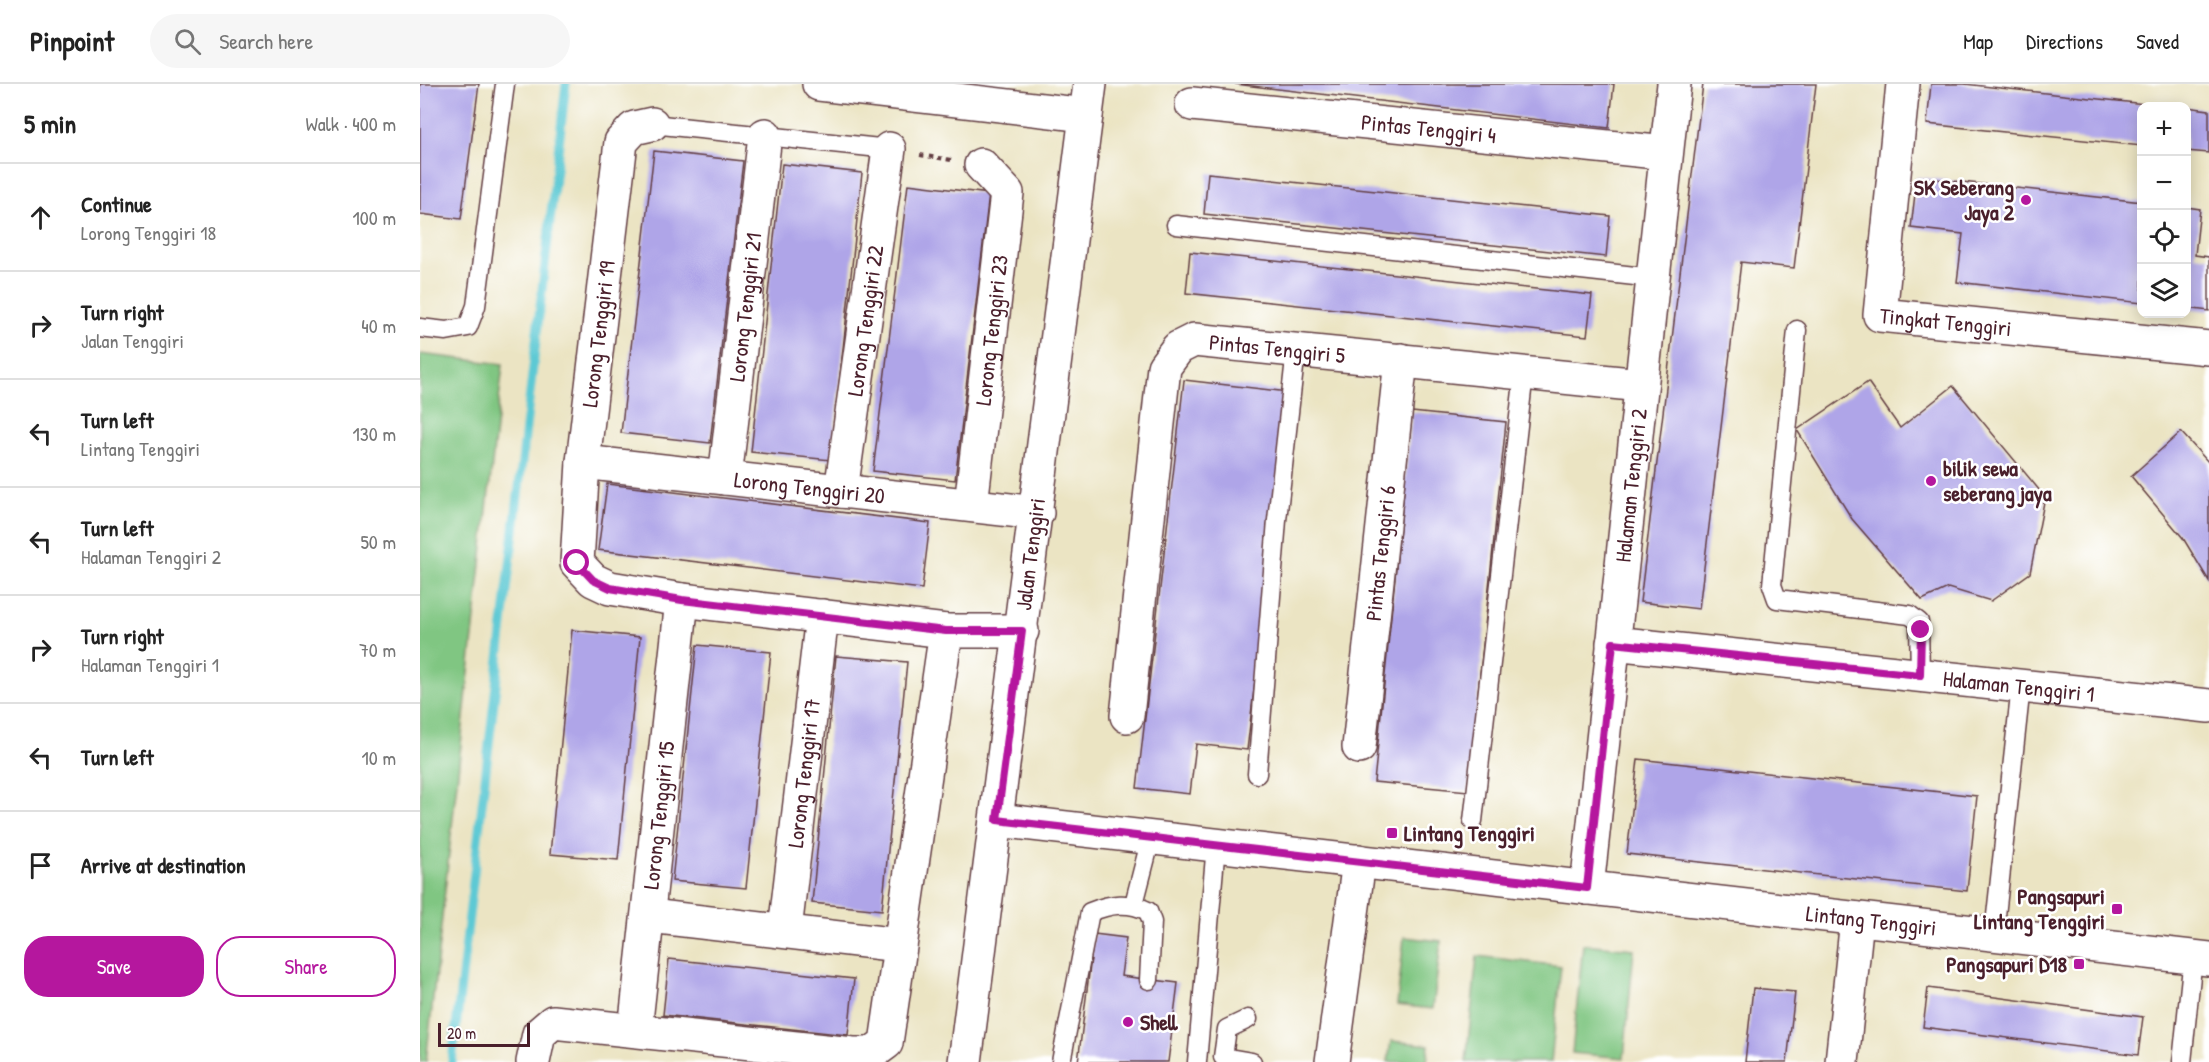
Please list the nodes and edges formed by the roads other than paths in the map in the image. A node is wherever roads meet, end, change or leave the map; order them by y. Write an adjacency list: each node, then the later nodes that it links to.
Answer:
1 (505, 84): 14 (lane)
2 (819, 84): 5 (street)
3 (1674, 84): 10 (street, Halaman Tenggiri 2)
4 (1903, 84): 16 (street, Tingkat Tenggiri)
5 (1088, 99): 25 (street, Jalan Tenggiri)
6 (1192, 104): 10 (street, Pintas Tenggiri 4)
7 (652, 124): 8 (lane); 21 (street, Lorong Tenggiri 19)
8 (765, 135): 9 (lane); 22 (street, Lorong Tenggiri 21)
9 (889, 149): 23 (street, Lorong Tenggiri 22)
10 (1666, 153): 13 (street, Halaman Tenggiri 2)
11 (981, 165): 24 (street, Lorong Tenggiri 23)
12 (1176, 225): 13 (lane)
13 (1653, 278): 20 (street, Halaman Tenggiri 2)
14 (420, 328)
15 (1797, 330): 31 (lane)
16 (2209, 348)
17 (1296, 350): 18 (street, Pintas Tenggiri 5); 34 (street, Pintas Tenggiri 5); 36 (lane)
18 (1401, 360): 19 (street, Pintas Tenggiri 5); 35 (street, Pintas Tenggiri 6)
19 (1524, 373): 20 (street, Pintas Tenggiri 5); 38 (lane)
20 (1641, 385): 30 (street, Halaman Tenggiri 2)
21 (583, 462): 22 (street, Lorong Tenggiri 20); 26 (street, Lorong Tenggiri 19)
22 (725, 478): 23 (street, Lorong Tenggiri 20)
23 (841, 491): 24 (street, Lorong Tenggiri 20)
24 (971, 505): 25 (street, Lorong Tenggiri 20)
25 (1037, 513): 29 (street, Jalan Tenggiri)
26 (682, 600): 27 (street); 44 (street, Lorong Tenggiri 15)
27 (822, 616): 28 (street); 46 (street, Lorong Tenggiri 17)
28 (946, 631): 29 (street); 48 (street)
29 (1022, 631): 37 (street, Jalan Tenggiri)
30 (1613, 643): 31 (street, Halaman Tenggiri 1); 42 (street, Halaman Tenggiri 2)
31 (1920, 675): 32 (street, Halaman Tenggiri 1)
32 (2021, 686): 33 (street, Halaman Tenggiri 1); 47 (lane)
33 (2209, 706)
34 (1127, 716)
35 (1359, 747)
36 (1257, 774)
37 (997, 820): 39 (street, Lintang Tenggiri); 54 (street, Jalan Tenggiri)
38 (1473, 821)
39 (1151, 838): 40 (street, Lintang Tenggiri); 43 (lane)
40 (1216, 845): 41 (street, Lintang Tenggiri); 56 (lane)
41 (1359, 861): 42 (street, Lintang Tenggiri); 58 (street)
42 (1587, 888): 45 (street, Lintang Tenggiri)
43 (1134, 904): 50 (lane); 55 (lane)
44 (650, 916): 46 (street); 52 (street, Lorong Tenggiri 15)
45 (1857, 919): 47 (street, Lintang Tenggiri); 59 (street)
46 (785, 930): 48 (street)
47 (1994, 934): 49 (street, Lintang Tenggiri)
48 (899, 945): 52 (street)
49 (2201, 958): 60 (lane)
50 (1149, 980)
51 (1248, 1019): 57 (lane)
52 (635, 1030): 53 (street)
53 (532, 1062)
54 (965, 1062)
55 (1060, 1062)
56 (1197, 1062)
57 (1252, 1062)
58 (1332, 1062)
59 (1842, 1062)
60 (2182, 1062)

